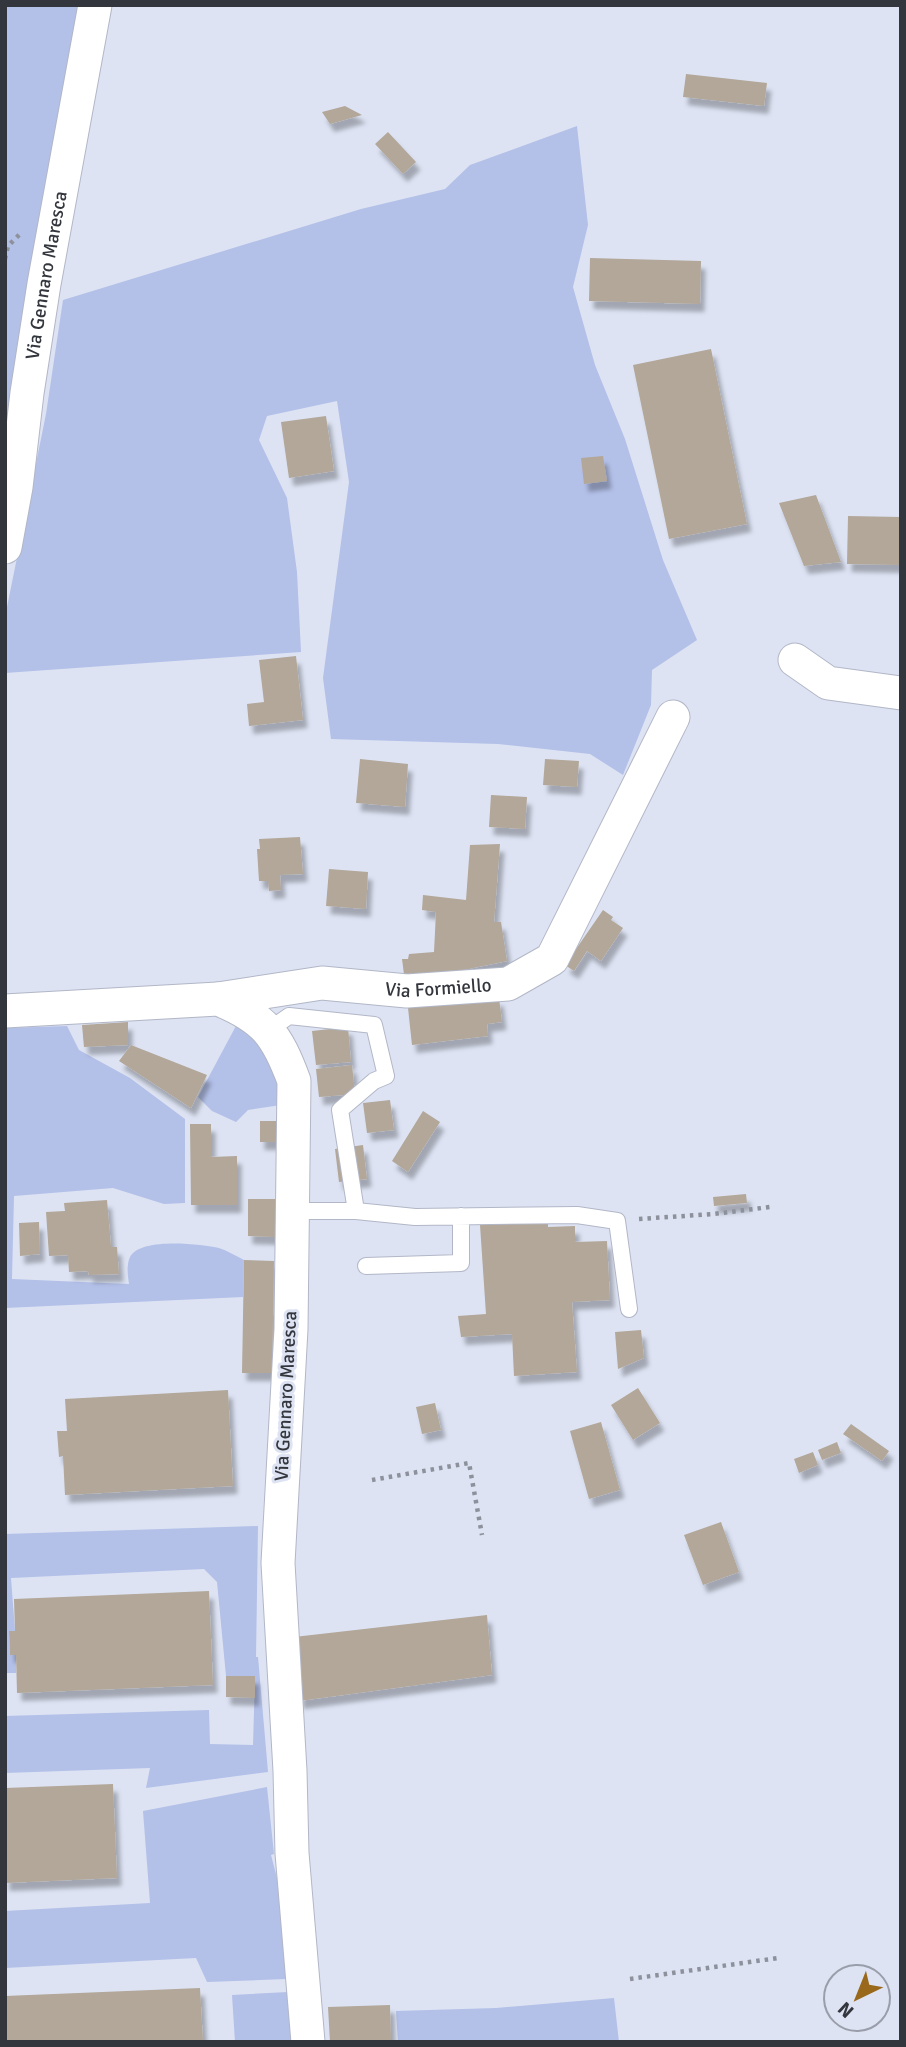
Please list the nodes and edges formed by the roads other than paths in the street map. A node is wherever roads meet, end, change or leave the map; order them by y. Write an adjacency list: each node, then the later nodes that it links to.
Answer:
1 (95, 5): 2 (street, Via Gennaro Maresca)
2 (5, 547)
3 (795, 660): 4 (street)
4 (901, 693)
5 (673, 718): 6 (street, Via Formiello)
6 (218, 999): 7 (street, Via Gennaro Maresca); 8 (street, Via Gennaro Maresca)
7 (5, 1011)
8 (269, 1030): 9 (street, Via Gennaro Maresca); 10 (lane)
9 (292, 1211): 10 (lane); 14 (street, Via Gennaro Maresca)
10 (356, 1211): 11 (lane)
11 (461, 1216): 12 (lane); 13 (lane)
12 (366, 1266)
13 (629, 1309)
14 (308, 2042)

